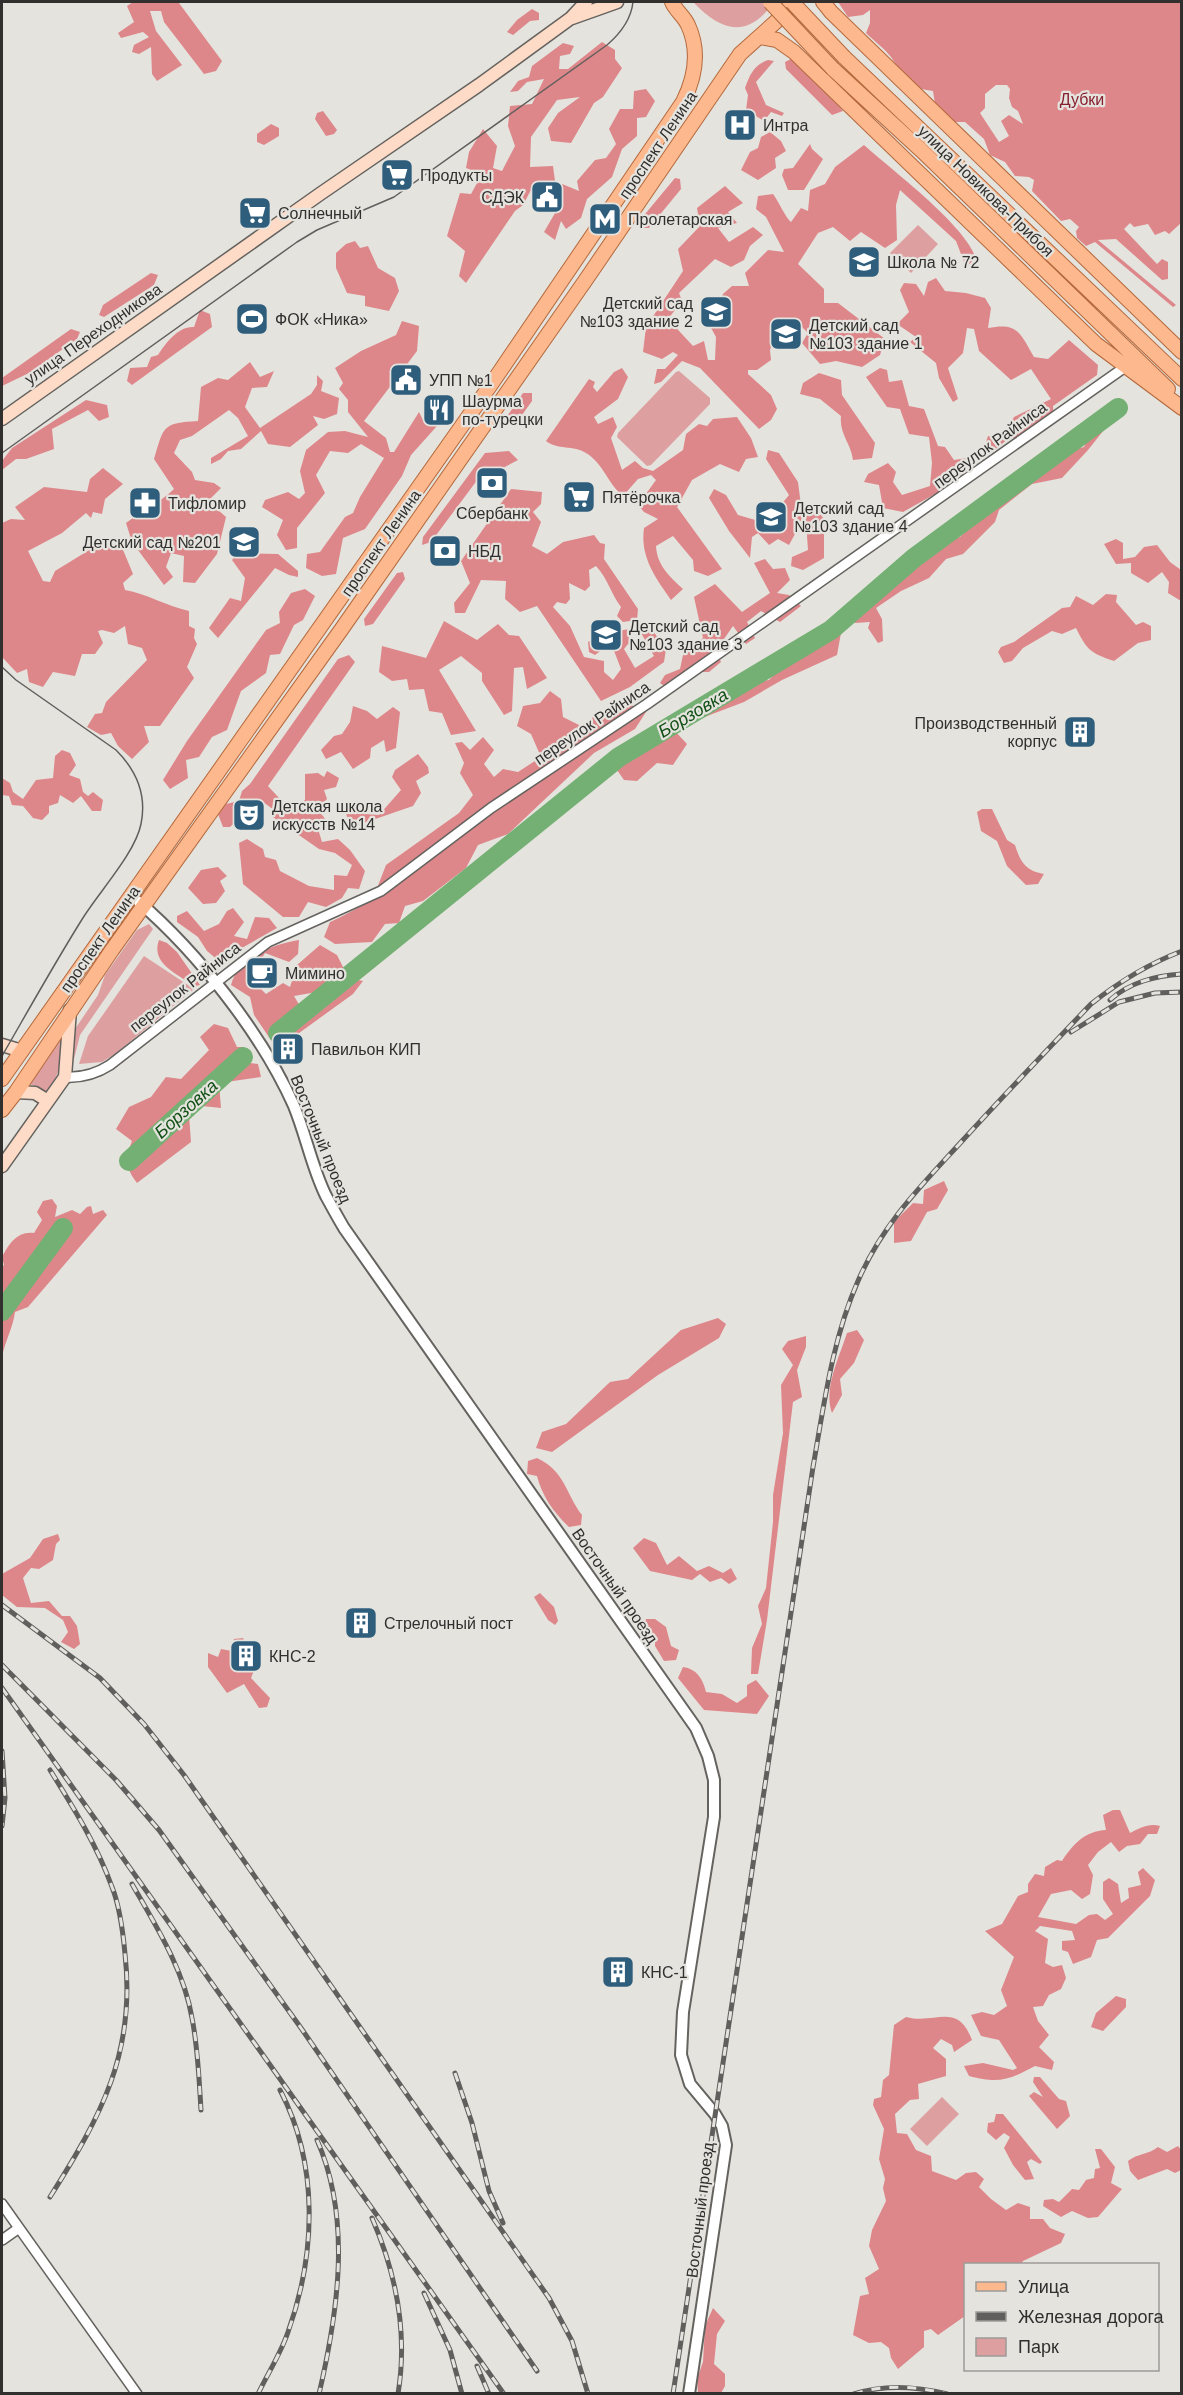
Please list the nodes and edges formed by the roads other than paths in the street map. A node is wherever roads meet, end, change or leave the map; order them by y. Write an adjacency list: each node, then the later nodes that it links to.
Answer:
1 (586, 2): 8 (main road)
2 (617, 2): 8 (main road)
3 (660, 2): 7 (main road)
4 (770, 2): 13 (main road, улица Новикова-Прибоя, bridge)
5 (793, 2): 9 (main road, проспект Ленина); 12 (main road, улица Новикова-Прибоя, bridge)
6 (824, 2): 10 (main road)
7 (673, 4): 16 (main road, проспект Ленина)
8 (571, 18): 15 (main road, улица Переходникова)
9 (760, 37): 11 (main road); 17 (main road, проспект Ленина)
10 (1182, 352)
11 (1125, 367): 14 (main road); 18 (street, переулок Райниса)
12 (1182, 379)
13 (1182, 403)
14 (1182, 408)
15 (2, 419)
16 (130, 895): 17 (street, Восточный проезд); 21 (main road, проспект Ленина)
17 (143, 906): 18 (street, Восточный проезд); 19 (main road, проспект Ленина)
18 (214, 982): 22 (street, переулок Райниса); 32 (street, Восточный проезд)
19 (70, 1010): 22 (main road); 24 (main road, проспект Ленина)
20 (2, 1046): 21 (main road)
21 (22, 1051): 23 (main road, проспект Ленина)
22 (65, 1077): 25 (main road)
23 (2, 1079)
24 (16, 1092): 25 (main road); 26 (main road, проспект Ленина)
25 (48, 1101): 27 (main road)
26 (2, 1110)
27 (2, 1166)
28 (2, 2204): 29 (street)
29 (19, 2228): 30 (street); 31 (street)
30 (2, 2240)
31 (137, 2394)
32 (689, 2394)

